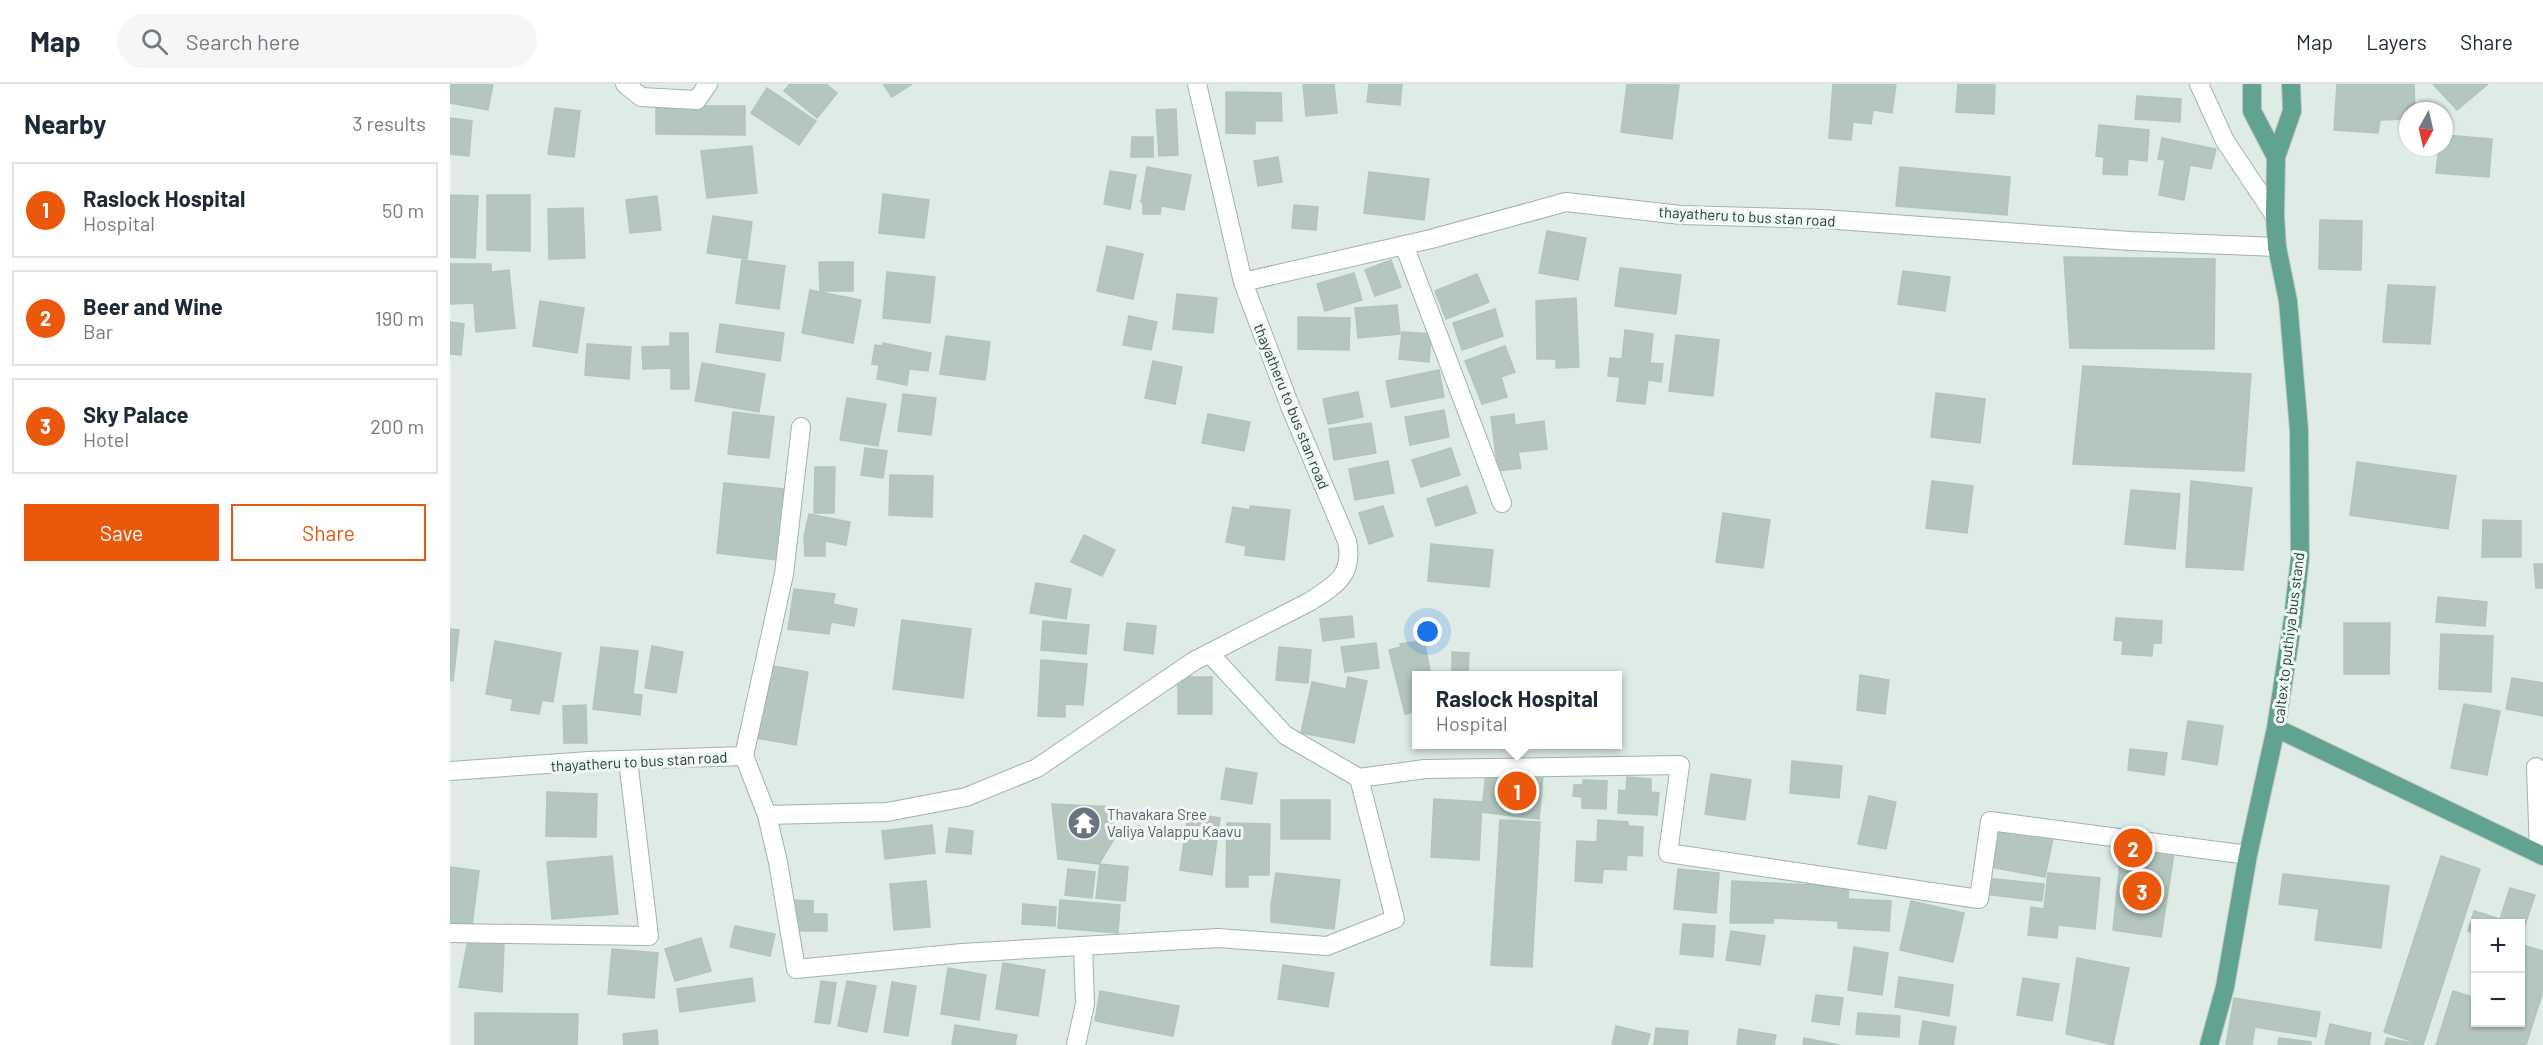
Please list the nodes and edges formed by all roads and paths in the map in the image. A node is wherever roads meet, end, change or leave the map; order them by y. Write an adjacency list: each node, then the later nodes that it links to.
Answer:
1 (625, 84): 2 (street)
2 (708, 84)
3 (1197, 84): 11 (street)
4 (2199, 84): 8 (street)
5 (2252, 84): 7 (main road)
6 (2291, 84): 7 (main road, caltex to puthiya bus stand)
7 (2276, 157): 8 (main road, caltex to puthiya bus stand)
8 (2275, 216): 10 (main road, caltex to puthiya bus stand)
9 (1404, 244): 10 (street, thayatheru to bus stan road); 11 (street, thayatheru to bus stan road); 13 (street)
10 (2277, 247): 15 (main road, caltex to puthiya bus stand)
11 (1243, 282): 14 (street, thayatheru to bus stan road)
12 (801, 427): 16 (street)
13 (1502, 502)
14 (1209, 653): 20 (street); 21 (street, thayatheru to bus stan road)
15 (2276, 728): 22 (main road, caltex to puthiya bus stand); 23 (main road)
16 (744, 756): 17 (street, thayatheru to bus stan road); 21 (street, thayatheru to bus stan road)
17 (628, 760): 19 (street, thayatheru to bus stan road); 24 (street)
18 (2535, 767): 23 (street)
19 (450, 771)
20 (1359, 778): 22 (street); 25 (street)
21 (767, 815): 25 (street)
22 (2248, 855): 27 (main road, caltex to puthiya bus stand)
23 (2541, 855)
24 (450, 933)
25 (1083, 946): 26 (street)
26 (1076, 1045)
27 (2209, 1045)

